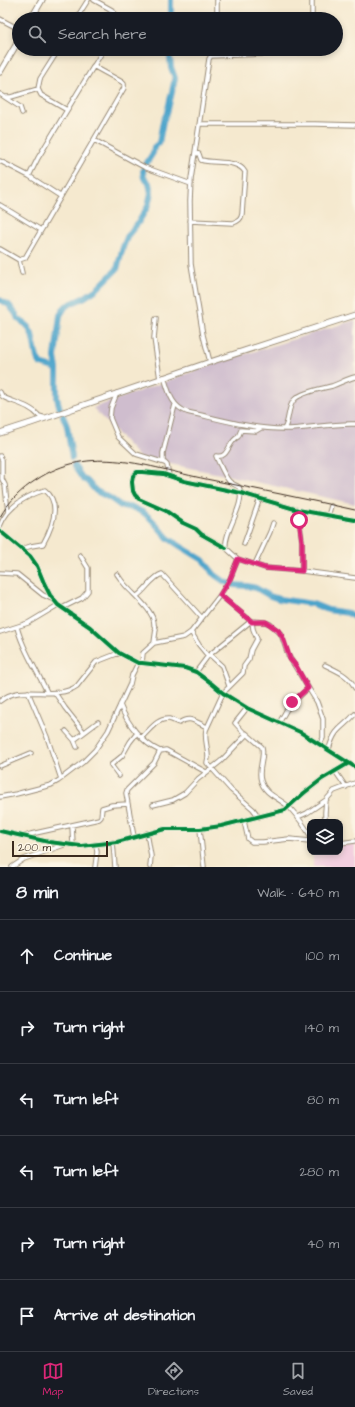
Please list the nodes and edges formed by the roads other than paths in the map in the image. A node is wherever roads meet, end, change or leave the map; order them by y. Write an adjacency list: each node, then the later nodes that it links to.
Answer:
1 (42, 0): 6 (main road)
2 (88, 0): 7 (street)
3 (94, 0): 8 (street)
4 (217, 0): 9 (street)
5 (312, 0): 10 (street)
6 (35, 12)
7 (80, 12)
8 (113, 12)
9 (217, 12)
10 (312, 12)
11 (0, 19): 12 (street)
12 (12, 26)
13 (12, 52): 18 (main road)
14 (55, 56): 19 (street)
15 (99, 56): 17 (street)
16 (211, 56): 24 (street)
17 (93, 66): 22 (street); 26 (street)
18 (0, 72)
19 (38, 89): 21 (street); 22 (street)
20 (0, 94): 21 (street)
21 (6, 97): 23 (street)
22 (67, 110): 29 (street)
23 (22, 113)
24 (200, 124): 25 (street); 27 (street)
25 (355, 126)
26 (94, 140): 30 (street); 31 (street)
27 (195, 152): 30 (street); 33 (street)
28 (0, 161): 29 (street)
29 (29, 176): 31 (street)
30 (191, 184): 33 (street)
31 (60, 196): 34 (street)
32 (0, 205): 34 (street)
33 (190, 221): 40 (street)
34 (41, 230): 36 (street)
35 (0, 249): 36 (street)
36 (19, 260): 37 (street)
37 (22, 273)
38 (355, 315): 40 (main road)
39 (156, 318): 42 (street)
40 (210, 362): 42 (main road)
41 (355, 377): 50 (street)
42 (162, 378): 44 (main road); 46 (street)
43 (0, 392): 45 (street)
44 (117, 393): 47 (main road); 53 (street)
45 (1, 396): 47 (street)
46 (175, 405): 49 (street); 53 (street)
47 (46, 418): 51 (main road)
48 (355, 424): 50 (street)
49 (262, 428): 50 (street); 55 (street)
50 (284, 429)
51 (0, 433)
52 (0, 456): 59 (street)
53 (163, 461): 54 (street)
54 (169, 476): 55 (street); 66 (street)
55 (241, 493): 56 (street); 66 (street)
56 (260, 498): 58 (street); 65 (street)
57 (331, 506): 60 (street)
58 (298, 510): 60 (street); 71 (street)
59 (8, 512): 63 (street); 67 (street)
60 (328, 516): 61 (street)
61 (355, 520)
62 (273, 524): 70 (street)
63 (0, 526)
64 (0, 531): 67 (street)
65 (244, 544)
66 (226, 548): 69 (street)
67 (22, 549): 77 (street)
68 (80, 555): 79 (street)
69 (238, 559): 70 (street); 75 (street)
70 (255, 564): 71 (street)
71 (302, 571): 74 (street)
72 (0, 573): 77 (street)
73 (117, 574): 76 (street)
74 (355, 578)
75 (220, 595): 80 (street); 81 (street)
76 (137, 596): 80 (street); 85 (street)
77 (54, 600): 78 (street)
78 (58, 605): 79 (street); 82 (street)
79 (62, 608): 86 (street)
80 (202, 618): 84 (street)
81 (252, 621): 87 (street); 91 (street); 92 (street)
82 (17, 627): 83 (street); 95 (street)
83 (0, 632)
84 (191, 632): 85 (street); 87 (street)
85 (154, 643): 88 (street)
86 (119, 653): 88 (street); 96 (street)
87 (209, 655): 90 (street); 91 (street)
88 (140, 663): 90 (street); 99 (street)
89 (325, 665): 93 (street)
90 (196, 672): 97 (street)
91 (229, 686): 97 (street)
92 (308, 688): 103 (street); 111 (street)
93 (355, 688)
94 (28, 692): 95 (street); 98 (street); 123 (street)
95 (47, 692): 96 (street)
96 (55, 693): 106 (street)
97 (223, 693): 100 (street); 104 (street)
98 (0, 701)
99 (120, 705): 107 (street); 123 (street)
100 (246, 708): 103 (street); 108 (street)
101 (355, 714): 113 (street)
102 (98, 722): 106 (street)
103 (279, 723): 111 (street)
104 (207, 727): 109 (street); 119 (street)
105 (66, 731): 110 (street)
106 (84, 732): 110 (street)
107 (137, 733): 109 (street); 122 (street)
108 (246, 733): 119 (street); 130 (street)
109 (142, 737): 114 (street)
110 (74, 740): 112 (street)
111 (320, 744): 113 (street)
112 (78, 747)
113 (329, 749): 116 (street)
114 (160, 751): 121 (street); 128 (street)
115 (31, 753): 117 (street)
116 (349, 763): 118 (street); 120 (street)
117 (0, 766)
118 (355, 766)
119 (212, 768): 121 (street); 131 (street)
120 (335, 771): 125 (street); 130 (street)
121 (206, 772): 129 (street)
122 (119, 776)
123 (61, 779): 126 (street)
124 (355, 784): 125 (street)
125 (346, 787): 127 (street)
126 (0, 797)
127 (326, 800): 132 (street); 133 (street)
128 (128, 804): 135 (street); 141 (street)
129 (152, 805)
130 (289, 807): 131 (street); 132 (street)
131 (259, 817): 134 (street)
132 (298, 817): 137 (street)
133 (325, 819)
134 (244, 821): 136 (street); 142 (street)
135 (72, 825): 140 (street); 147 (street)
136 (200, 829): 139 (street); 153 (street)
137 (307, 830)
138 (0, 831): 140 (street)
139 (147, 833): 141 (street); 152 (street)
140 (24, 836): 146 (street)
141 (134, 837): 143 (street)
142 (307, 841)
143 (113, 842): 148 (street); 151 (street)
144 (355, 842): 145 (street)
145 (343, 843)
146 (65, 844): 147 (street); 149 (street)
147 (73, 845): 148 (street)
148 (96, 845): 150 (street)
149 (12, 867)
150 (95, 867)
151 (115, 867)
152 (150, 867)
153 (204, 867)

